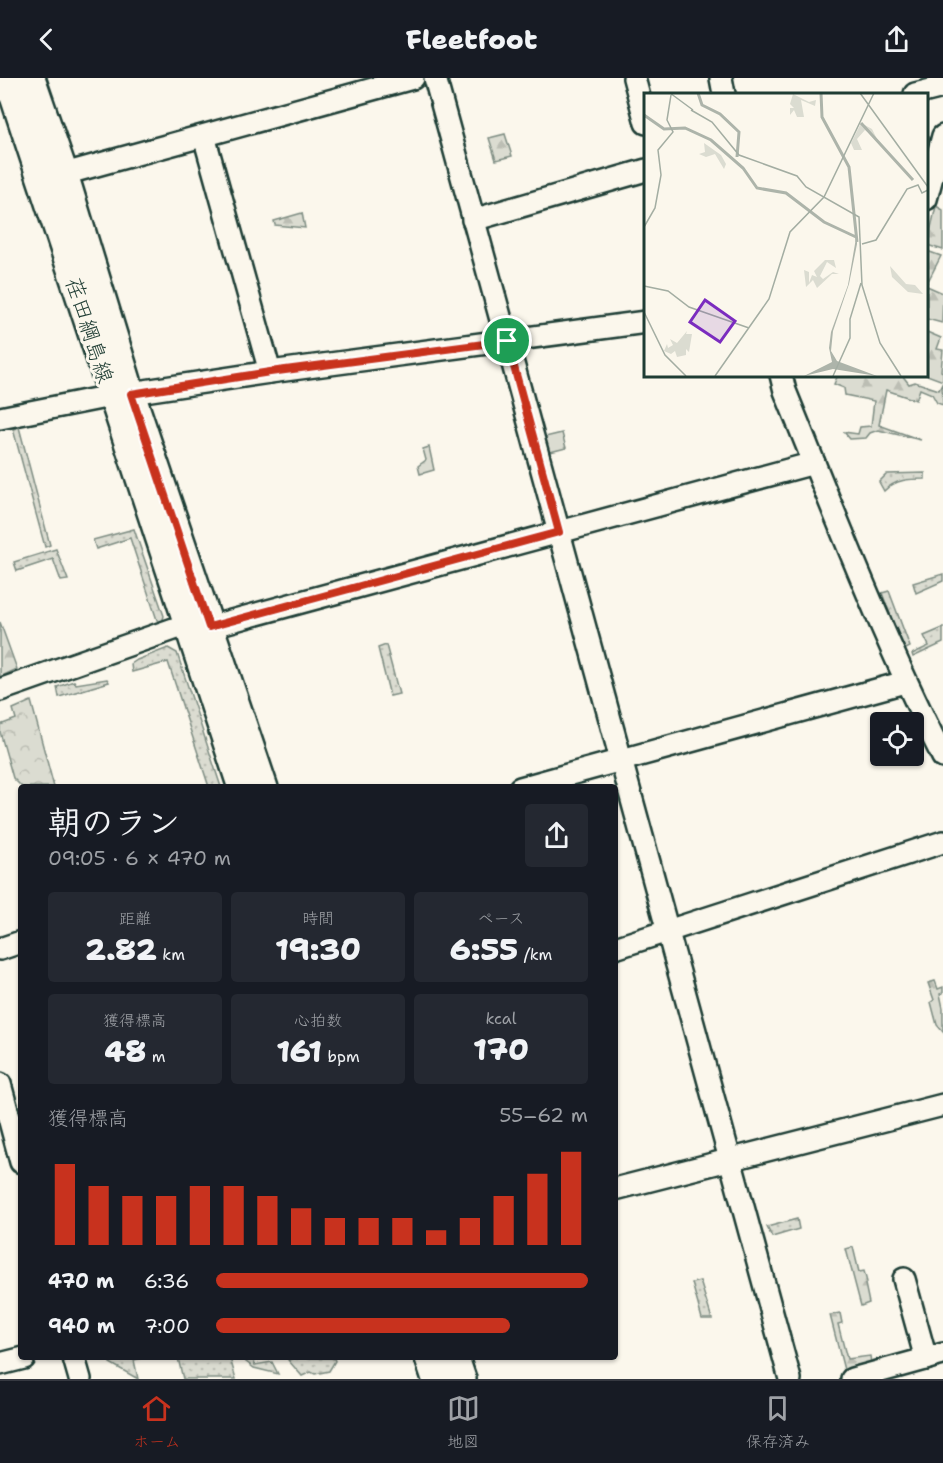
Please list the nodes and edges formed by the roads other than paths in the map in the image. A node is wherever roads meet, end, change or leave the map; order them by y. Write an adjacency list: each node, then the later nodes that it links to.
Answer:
1 (8, 78): 21 (main road, 荏田綱島線)
2 (31, 78): 14 (main road, 荏田綱島線)
3 (413, 78): 11 (street)
4 (435, 78): 16 (street)
5 (634, 78): 10 (street)
6 (721, 78): 8 (street)
7 (943, 87): 9 (street)
8 (724, 93)
9 (919, 93)
10 (644, 116)
11 (204, 136): 14 (street); 19 (street)
12 (943, 136): 15 (street)
13 (644, 171): 16 (street)
14 (64, 174): 21 (main road, 荏田綱島線)
15 (928, 195)
16 (473, 220): 18 (street)
17 (644, 322): 18 (street)
18 (507, 341): 19 (street); 24 (street)
19 (270, 372): 21 (street)
20 (781, 376): 23 (street)
21 (121, 395): 22 (street); 25 (main road, 荏田綱島線)
22 (0, 418)
23 (814, 463): 24 (street); 26 (street)
24 (559, 532): 25 (street); 29 (street)
25 (198, 625): 27 (street); 30 (main road, 荏田綱島線); 31 (main road, 荏田綱島線)
26 (905, 682): 28 (street); 29 (street)
27 (0, 690)
28 (943, 757)
29 (621, 760): 32 (street); 34 (street)
30 (241, 784)
31 (262, 784)
32 (534, 784)
33 (943, 842): 34 (street)
34 (668, 931): 36 (street); 41 (street)
35 (18, 943): 37 (street)
36 (618, 947)
37 (0, 949)
38 (0, 1084): 40 (street)
39 (943, 1105): 41 (street)
40 (14, 1148)
41 (730, 1160): 42 (street); 53 (street)
42 (618, 1188)
43 (904, 1279): 44 (street)
44 (934, 1356): 54 (street)
45 (18, 1360): 49 (street)
46 (75, 1360): 50 (street)
47 (430, 1360): 51 (main road)
48 (456, 1360): 52 (main road)
49 (0, 1364)
50 (80, 1379)
51 (436, 1379)
52 (462, 1379)
53 (790, 1379)
54 (852, 1379)

